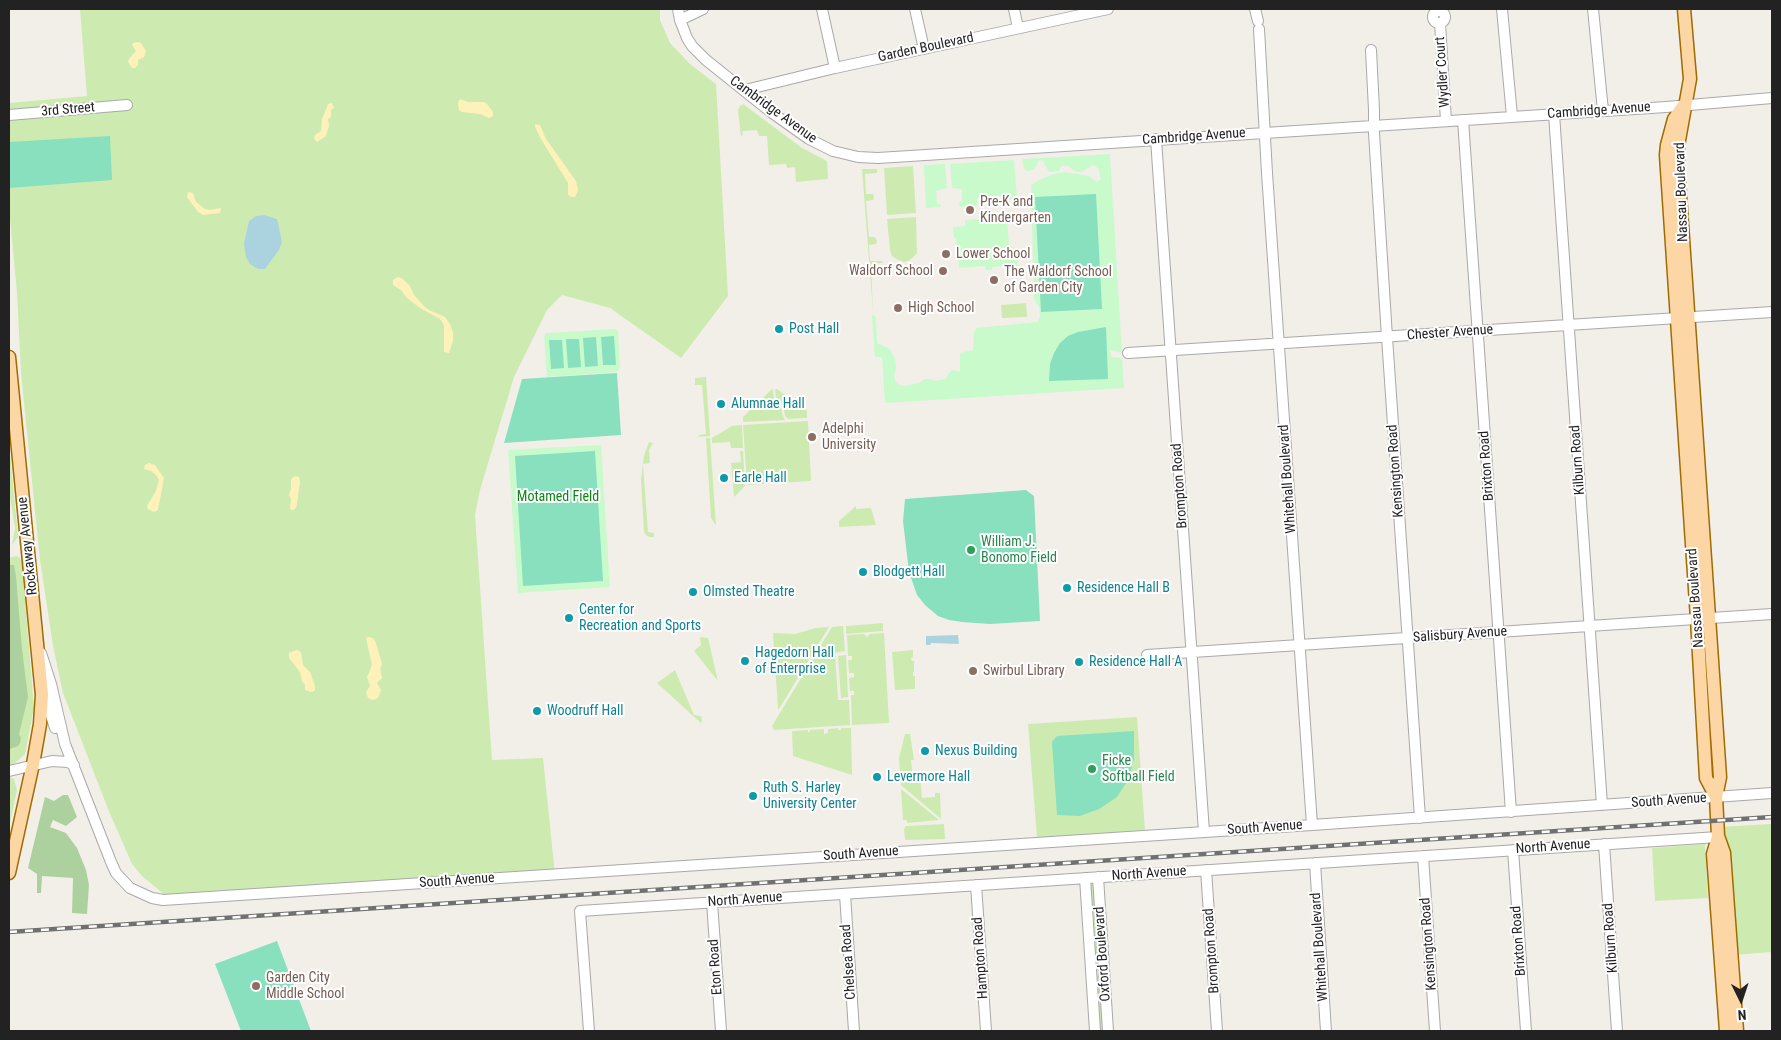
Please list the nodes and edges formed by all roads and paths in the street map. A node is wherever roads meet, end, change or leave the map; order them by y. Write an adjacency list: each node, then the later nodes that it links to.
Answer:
1 (678, 9): 11 (street, Cambridge Avenue)
2 (703, 9): 11 (street)
3 (822, 9): 16 (street)
4 (915, 9): 14 (street)
5 (1014, 9): 13 (street)
6 (1108, 9): 13 (street, Garden Boulevard)
7 (1255, 9): 28 (street, Whitehall Boulevard)
8 (1502, 9): 24 (street)
9 (1593, 9): 21 (street)
10 (1684, 9): 20 (main road, Nassau Boulevard)
11 (680, 20): 17 (street, Cambridge Avenue)
12 (1440, 24): 26 (street, Wydler Court)
13 (1018, 28): 14 (street, Garden Boulevard)
14 (924, 49): 16 (street, Garden Boulevard)
15 (1371, 50): 27 (street, Kensington Road)
16 (835, 68): 17 (street, Garden Boulevard)
17 (744, 90): 29 (street, Cambridge Avenue)
18 (1772, 98): 20 (street, Cambridge Avenue)
19 (127, 105): 23 (street, 3rd Street)
20 (1684, 105): 21 (street, Cambridge Avenue); 31 (main road, Nassau Boulevard)
21 (1603, 110): 22 (street, Cambridge Avenue)
22 (1554, 114): 24 (street, Cambridge Avenue); 32 (street, Kilburn Road)
23 (9, 115)
24 (1512, 116): 25 (street, Cambridge Avenue)
25 (1463, 120): 26 (street, Cambridge Avenue); 33 (street, Brixton Road)
26 (1446, 121): 27 (street, Cambridge Avenue)
27 (1374, 125): 28 (street, Cambridge Avenue); 34 (street, Kensington Road)
28 (1265, 133): 29 (street, Cambridge Avenue); 35 (street, Whitehall Boulevard)
29 (1156, 140): 36 (street, Brompton Road)
30 (1772, 312): 31 (street, Chester Avenue)
31 (1683, 318): 32 (street, Chester Avenue); 40 (main road, Nassau Boulevard); 41 (main road, Nassau Boulevard)
32 (1568, 325): 33 (street, Chester Avenue); 42 (street, Kilburn Road)
33 (1478, 331): 34 (street, Chester Avenue); 43 (street, Brixton Road)
34 (1387, 337): 35 (street, Chester Avenue); 44 (street, Kensington Road)
35 (1279, 344): 36 (street, Chester Avenue); 46 (street, Whitehall Boulevard)
36 (1171, 350): 37 (street, Chester Avenue); 47 (street, Brompton Road)
37 (1128, 353)
38 (9, 357): 45 (main road, Rockaway Avenue)
39 (1772, 614): 40 (street, Salisbury Avenue)
40 (1710, 618): 41 (street, Salisbury Avenue); 55 (main road, Nassau Boulevard)
41 (1697, 619): 42 (street, Salisbury Avenue); 55 (main road, Nassau Boulevard)
42 (1589, 626): 43 (street, Salisbury Avenue); 56 (street, Kilburn Road)
43 (1499, 632): 44 (street, Salisbury Avenue); 57 (street, Brixton Road)
44 (1408, 638): 46 (street, Salisbury Avenue); 58 (street, Kensington Road)
45 (38, 645): 49 (main road, Rockaway Avenue); 50 (street, Rockaway Avenue)
46 (1300, 645): 47 (street, Salisbury Avenue); 59 (street, Whitehall Boulevard)
47 (1192, 652): 48 (street, Salisbury Avenue); 60 (street, Brompton Road)
48 (1147, 655)
49 (41, 679): 50 (street, Rockaway Avenue); 51 (main road)
50 (64, 744): 52 (street, South Avenue)
51 (33, 764): 52 (street); 53 (street); 67 (main road)
52 (74, 765): 60 (street, South Avenue)
53 (9, 771)
54 (1772, 793): 55 (street, South Avenue)
55 (1716, 798): 56 (street, South Avenue); 61 (main road, Nassau Boulevard)
56 (1602, 806): 57 (street, South Avenue)
57 (1510, 812): 58 (street, South Avenue)
58 (1420, 818): 59 (street, South Avenue)
59 (1312, 825): 60 (street, South Avenue)
60 (1204, 832)
61 (1718, 837): 62 (street, North Avenue); 86 (main road, Nassau Boulevard); 87 (main road, Nassau Boulevard)
62 (1604, 844): 63 (street, North Avenue); 85 (street, Kilburn Road)
63 (1513, 850): 64 (street, North Avenue); 84 (street, Brixton Road)
64 (1423, 856): 65 (street, North Avenue); 83 (street, Kensington Road)
65 (1315, 863): 66 (street, North Avenue); 82 (street, Whitehall Boulevard)
66 (1206, 870): 68 (street, North Avenue); 81 (street, Brompton Road)
67 (9, 873)
68 (1098, 877): 69 (street, North Avenue); 73 (street, Oxford Boulevard)
69 (1085, 878): 70 (street, North Avenue); 74 (street, Oxford Boulevard)
70 (976, 885): 71 (street, North Avenue); 78 (street, Hampton Road)
71 (845, 894): 72 (street, North Avenue); 77 (street, Chelsea Road)
72 (712, 902): 75 (street, North Avenue); 76 (street, Eton Road)
73 (1105, 983): 74 (street); 80 (street, Oxford Boulevard)
74 (1092, 984): 79 (street, Oxford Boulevard)
75 (589, 1031)
76 (721, 1031)
77 (854, 1031)
78 (986, 1031)
79 (1095, 1031)
80 (1108, 1031)
81 (1218, 1031)
82 (1326, 1031)
83 (1435, 1031)
84 (1526, 1031)
85 (1617, 1031)
86 (1726, 1031)
87 (1737, 1031)

